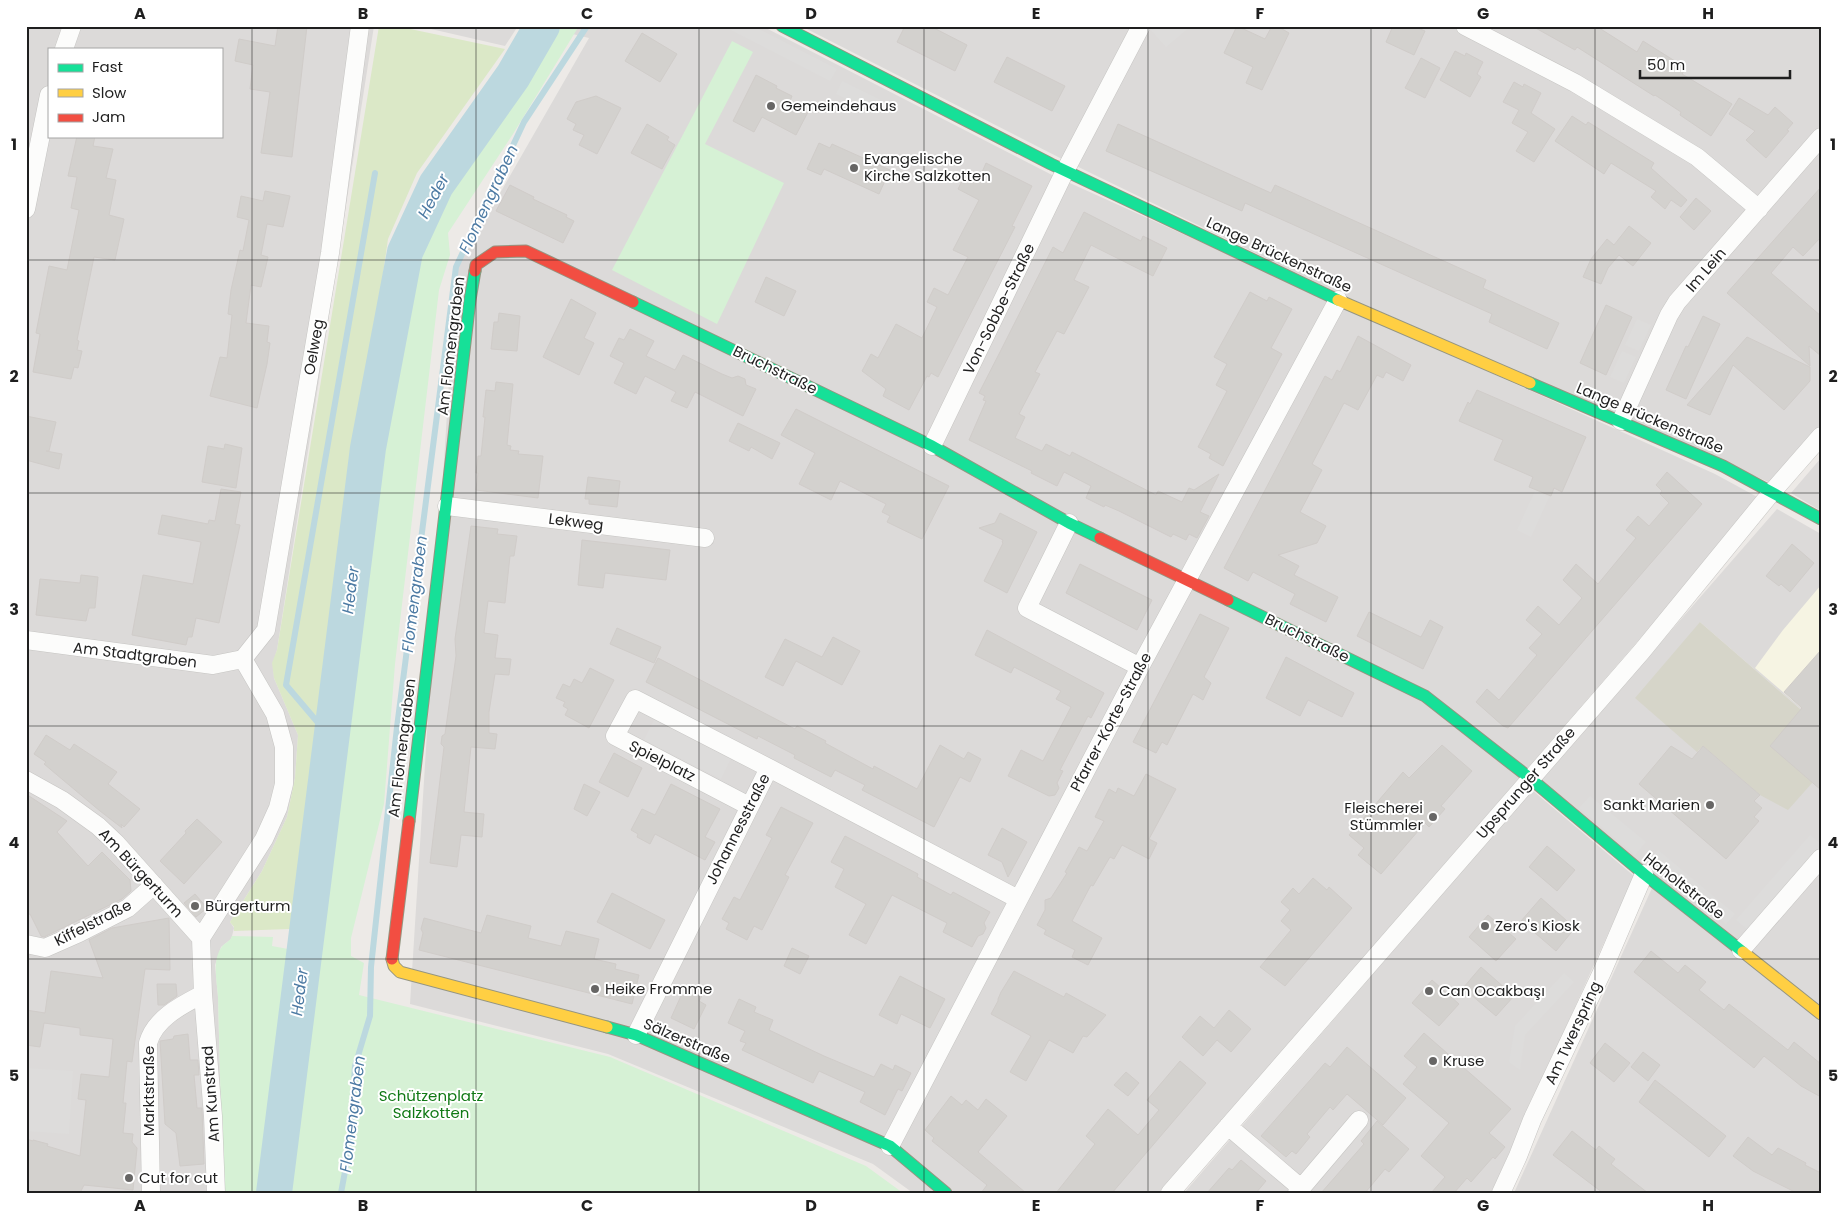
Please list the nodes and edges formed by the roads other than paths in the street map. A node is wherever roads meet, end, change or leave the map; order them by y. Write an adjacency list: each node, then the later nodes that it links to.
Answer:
1 (72, 26): 6 (street)
2 (360, 26): 24 (street, Oelweg)
3 (782, 26): 9 (street, Lange Brückenstraße)
4 (1142, 26): 9 (street, Von-Sobbe-Straße)
5 (1465, 26): 11 (street)
6 (64, 48)
7 (48, 100): 10 (street)
8 (1821, 137): 11 (street, Im Lein)
9 (1065, 170): 13 (street, Lange Brückenstraße); 16 (street, Von-Sobbe-Straße)
10 (26, 209)
11 (1759, 209): 14 (street, Im Lein)
12 (476, 265): 16 (street, Bruchstraße); 18 (street, Am Flomengraben)
13 (1338, 300): 14 (street, Lange Brückenstraße); 22 (street, Pfarrer-Korte-Straße)
14 (1621, 421): 17 (street, Lange Brückenstraße)
15 (1821, 436): 17 (street, Upsprunger Straße)
16 (932, 446): 20 (street, Bruchstraße)
17 (1772, 492): 19 (street, Lange Brückenstraße); 27 (street, Upsprunger Straße)
18 (447, 506): 21 (street, Lekweg); 37 (street, Am Flomengraben)
19 (1821, 519)
20 (1069, 523): 22 (street, Bruchstraße); 25 (street)
21 (705, 538)
22 (1188, 579): 25 (street, Pfarrer-Korte-Straße); 27 (street, Bruchstraße)
23 (26, 640): 24 (street, Am Stadtgraben)
24 (243, 659): 34 (street)
25 (1140, 667): 33 (street, Pfarrer-Korte-Straße)
26 (768, 768): 29 (street, Johannesstraße); 29 (street, Spielplatz); 33 (street, Johannesstraße)
27 (1531, 779): 31 (street, Haholtstraße); 42 (street, Upsprunger Straße)
28 (26, 780): 32 (street, Am Bürgerturm)
29 (749, 806): 40 (street, Johannesstraße)
30 (1821, 858): 36 (street)
31 (1644, 874): 36 (street, Haholtstraße); 49 (street, Am Twerspring)
32 (154, 885): 34 (street, Am Bürgerturm); 35 (street, Kiffelstraße)
33 (1018, 899): 43 (street, Pfarrer-Korte-Straße)
34 (201, 938): 38 (street)
35 (26, 944)
36 (1742, 950): 39 (street, Haholtstraße)
37 (394, 966): 40 (street, Sälzerstraße)
38 (203, 994): 45 (street, Marktstraße); 46 (street, Am Kunstrad)
39 (1821, 1014)
40 (636, 1035): 43 (street, Sälzerstraße)
41 (1359, 1120): 44 (street)
42 (1228, 1126): 44 (street); 48 (street, Upsprunger Straße)
43 (890, 1146): 47 (street, Sälzerstraße)
44 (1299, 1190)
45 (151, 1193)
46 (216, 1193)
47 (946, 1193)
48 (1170, 1193)
49 (1501, 1193)

